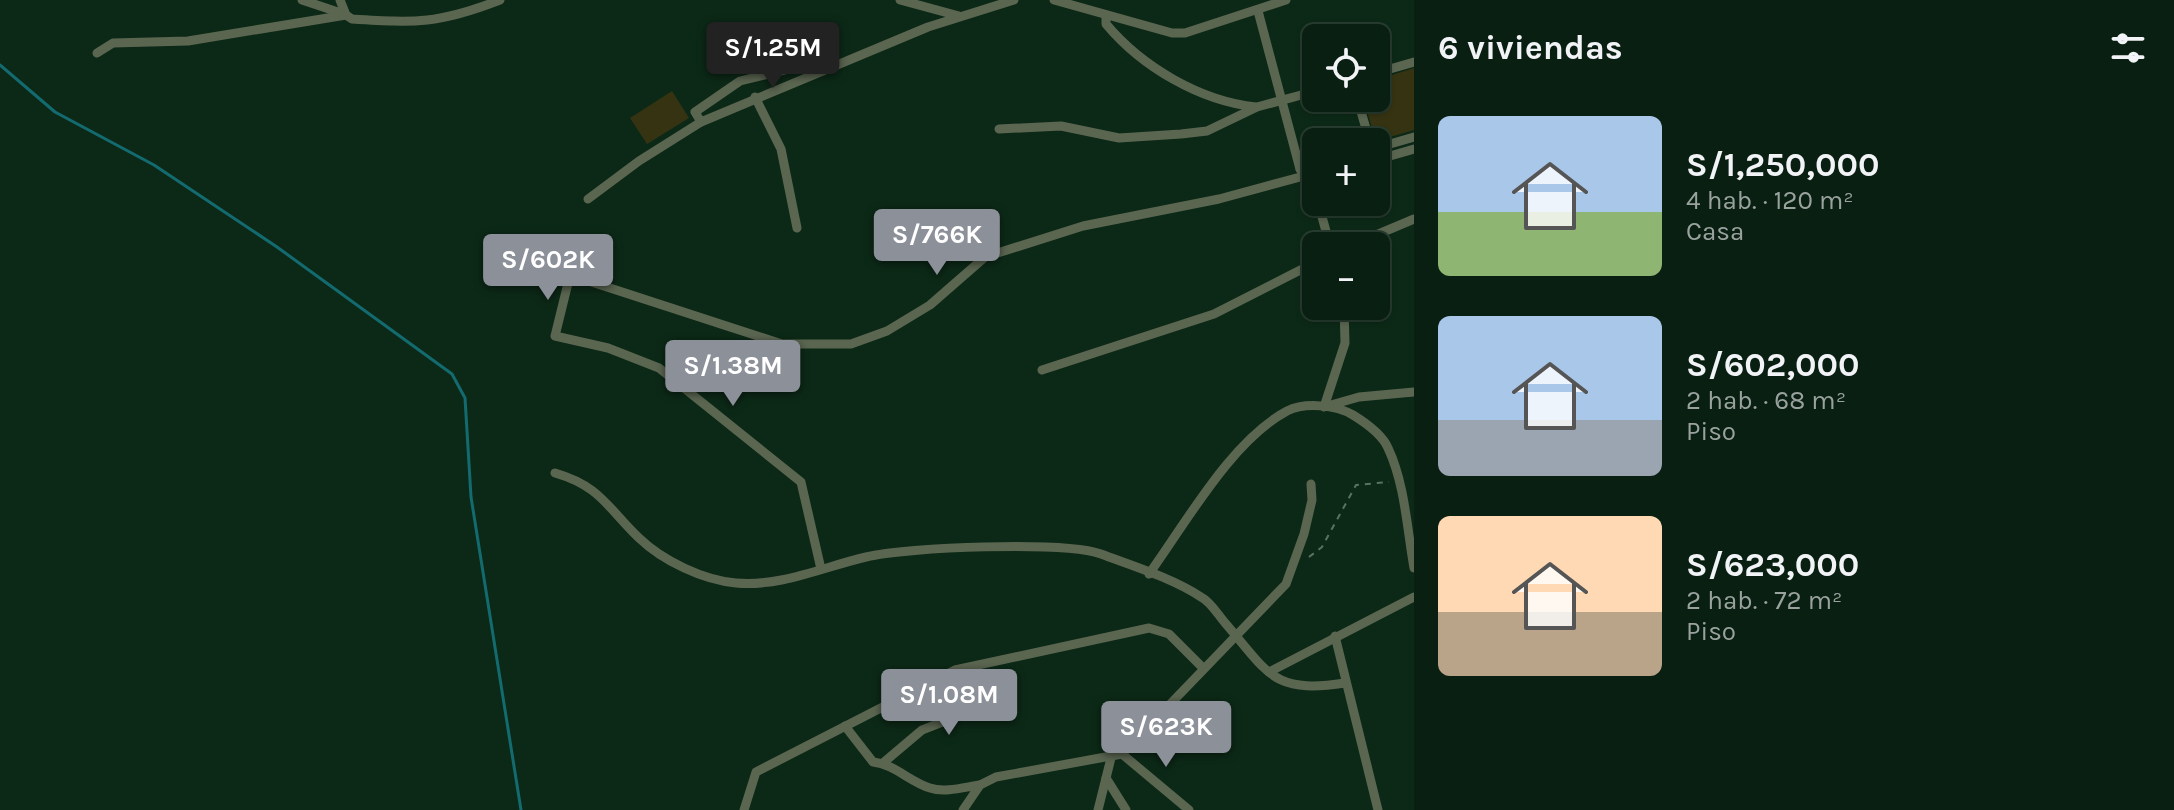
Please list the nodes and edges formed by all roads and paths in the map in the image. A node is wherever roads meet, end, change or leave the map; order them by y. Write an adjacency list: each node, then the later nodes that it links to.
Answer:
1 (302, 0): 9 (street)
2 (340, 0): 9 (street)
3 (500, 0): 9 (street)
4 (900, 0): 11 (street)
5 (1014, 0): 11 (street)
6 (1054, 0): 10 (street)
7 (1286, 0): 8 (street)
8 (1262, 6): 10 (street); 18 (street)
9 (346, 15): 12 (street)
10 (1106, 15): 19 (street)
11 (959, 16): 17 (street)
12 (97, 53)
13 (830, 59): 20 (street)
14 (1414, 62): 15 (street)
15 (1390, 69)
16 (1302, 95): 18 (street)
17 (755, 97): 20 (street); 30 (street)
18 (1280, 102): 19 (street); 26 (street)
19 (1257, 107): 21 (street)
20 (701, 122): 28 (street)
21 (999, 129)
22 (1414, 137): 23 (street)
23 (1390, 144)
24 (1414, 149): 25 (street)
25 (1390, 156)
26 (1302, 159)
27 (1302, 177): 42 (street)
28 (588, 199)
29 (1414, 219): 31 (street)
30 (797, 228)
31 (1383, 232)
32 (1302, 269): 34 (street)
33 (1344, 320): 36 (street)
34 (1042, 370)
35 (1414, 392): 36 (street)
36 (1324, 407): 38 (street); 43 (street)
37 (555, 473): 42 (street)
38 (1399, 482): 40 (path); 41 (street)
39 (1311, 484): 40 (street)
40 (1298, 557): 45 (street)
41 (1414, 568)
42 (821, 569): 43 (street)
43 (1149, 574): 45 (street)
44 (1414, 597): 46 (street)
45 (1236, 636): 47 (street); 48 (street)
46 (1335, 636): 48 (street); 49 (street)
47 (1203, 668): 51 (street); 52 (street)
48 (1269, 672): 49 (street)
49 (1345, 683): 62 (street)
50 (1006, 697): 54 (street)
51 (845, 726): 54 (street); 57 (street)
52 (1122, 754): 53 (street); 61 (street)
53 (1111, 758): 55 (street); 56 (street)
54 (883, 763): 56 (street)
55 (1106, 778): 59 (street); 60 (street)
56 (980, 785): 58 (street)
57 (744, 810)
58 (963, 810)
59 (1098, 810)
60 (1126, 810)
61 (1189, 810)
62 (1378, 810)

